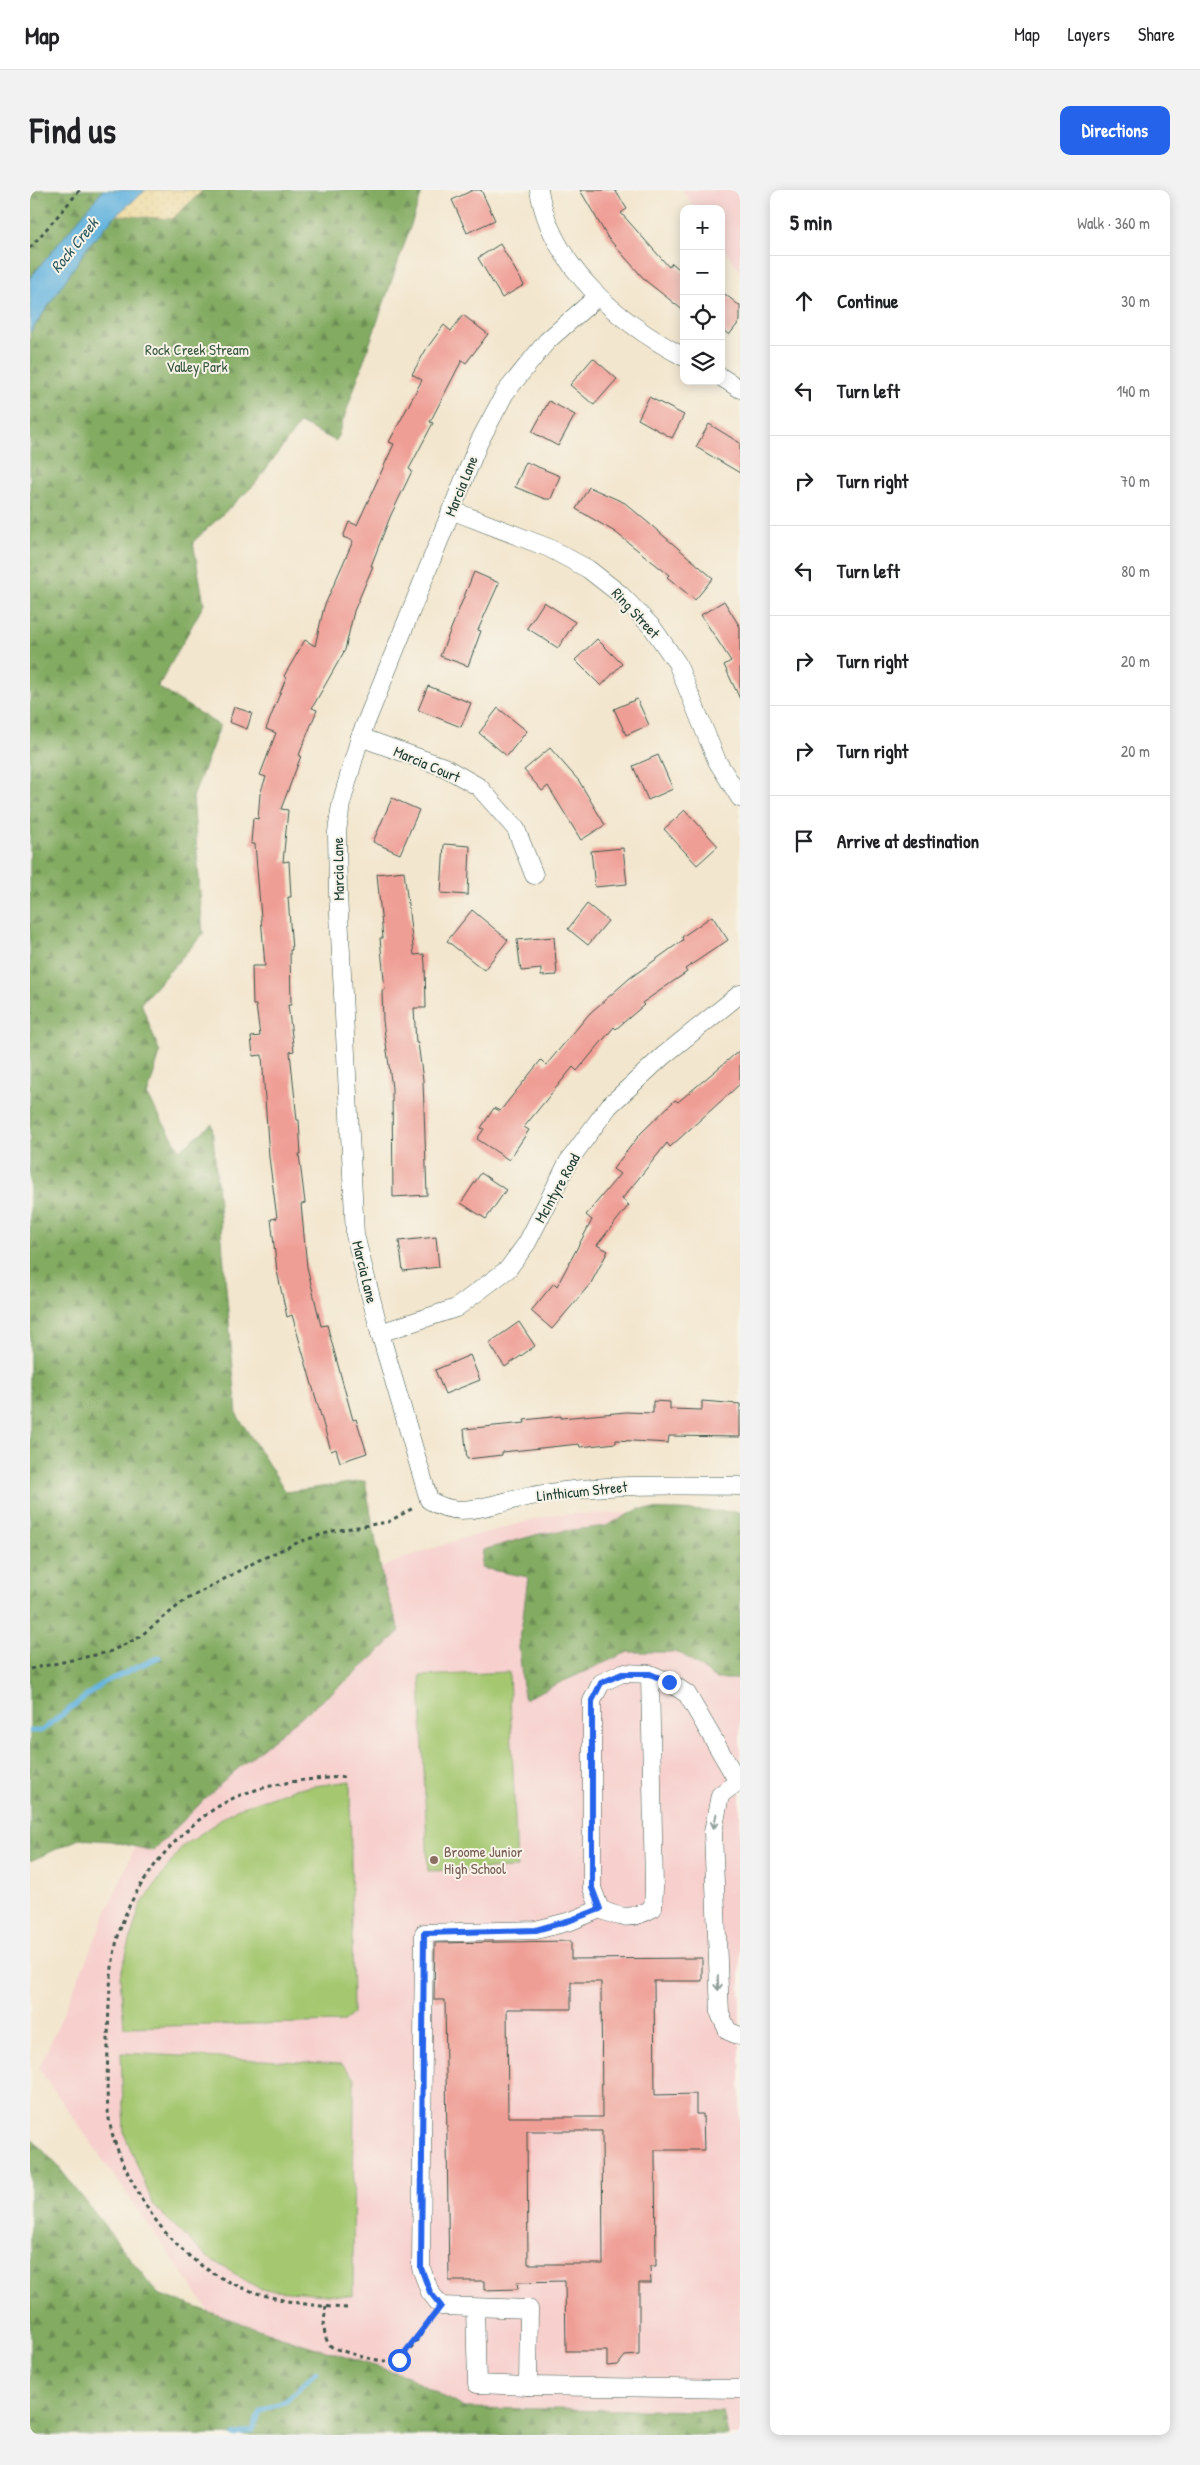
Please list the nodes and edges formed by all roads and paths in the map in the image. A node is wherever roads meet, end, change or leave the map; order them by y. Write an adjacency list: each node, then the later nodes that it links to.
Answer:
1 (80, 190): 3 (path)
2 (540, 190): 4 (street)
3 (30, 248)
4 (597, 297): 5 (street); 8 (street, Marcia Lane)
5 (680, 355)
6 (725, 380): 7 (street)
7 (740, 389)
8 (451, 510): 9 (street, Marcia Lane); 10 (street, Ring Street)
9 (360, 737): 11 (street, Marcia Court); 13 (street, Marcia Lane)
10 (740, 798)
11 (534, 875)
12 (740, 994): 13 (street, McIntyre Road)
13 (380, 1333): 15 (street, Marcia Lane)
14 (740, 1486): 15 (street, Linthicum Street)
15 (429, 1500): 16 (path)
16 (30, 1669)
17 (650, 1674): 19 (street); 20 (street); 20 (street)
18 (347, 1777): 22 (path)
19 (738, 1780): 21 (street, one-way to 21)
20 (600, 1909): 23 (street)
21 (740, 2036)
22 (326, 2306): 23 (path); 24 (path)
23 (441, 2306): 25 (street)
24 (346, 2308)
25 (475, 2308): 26 (street); 26 (street)
26 (528, 2386): 27 (street)
27 (740, 2389)

